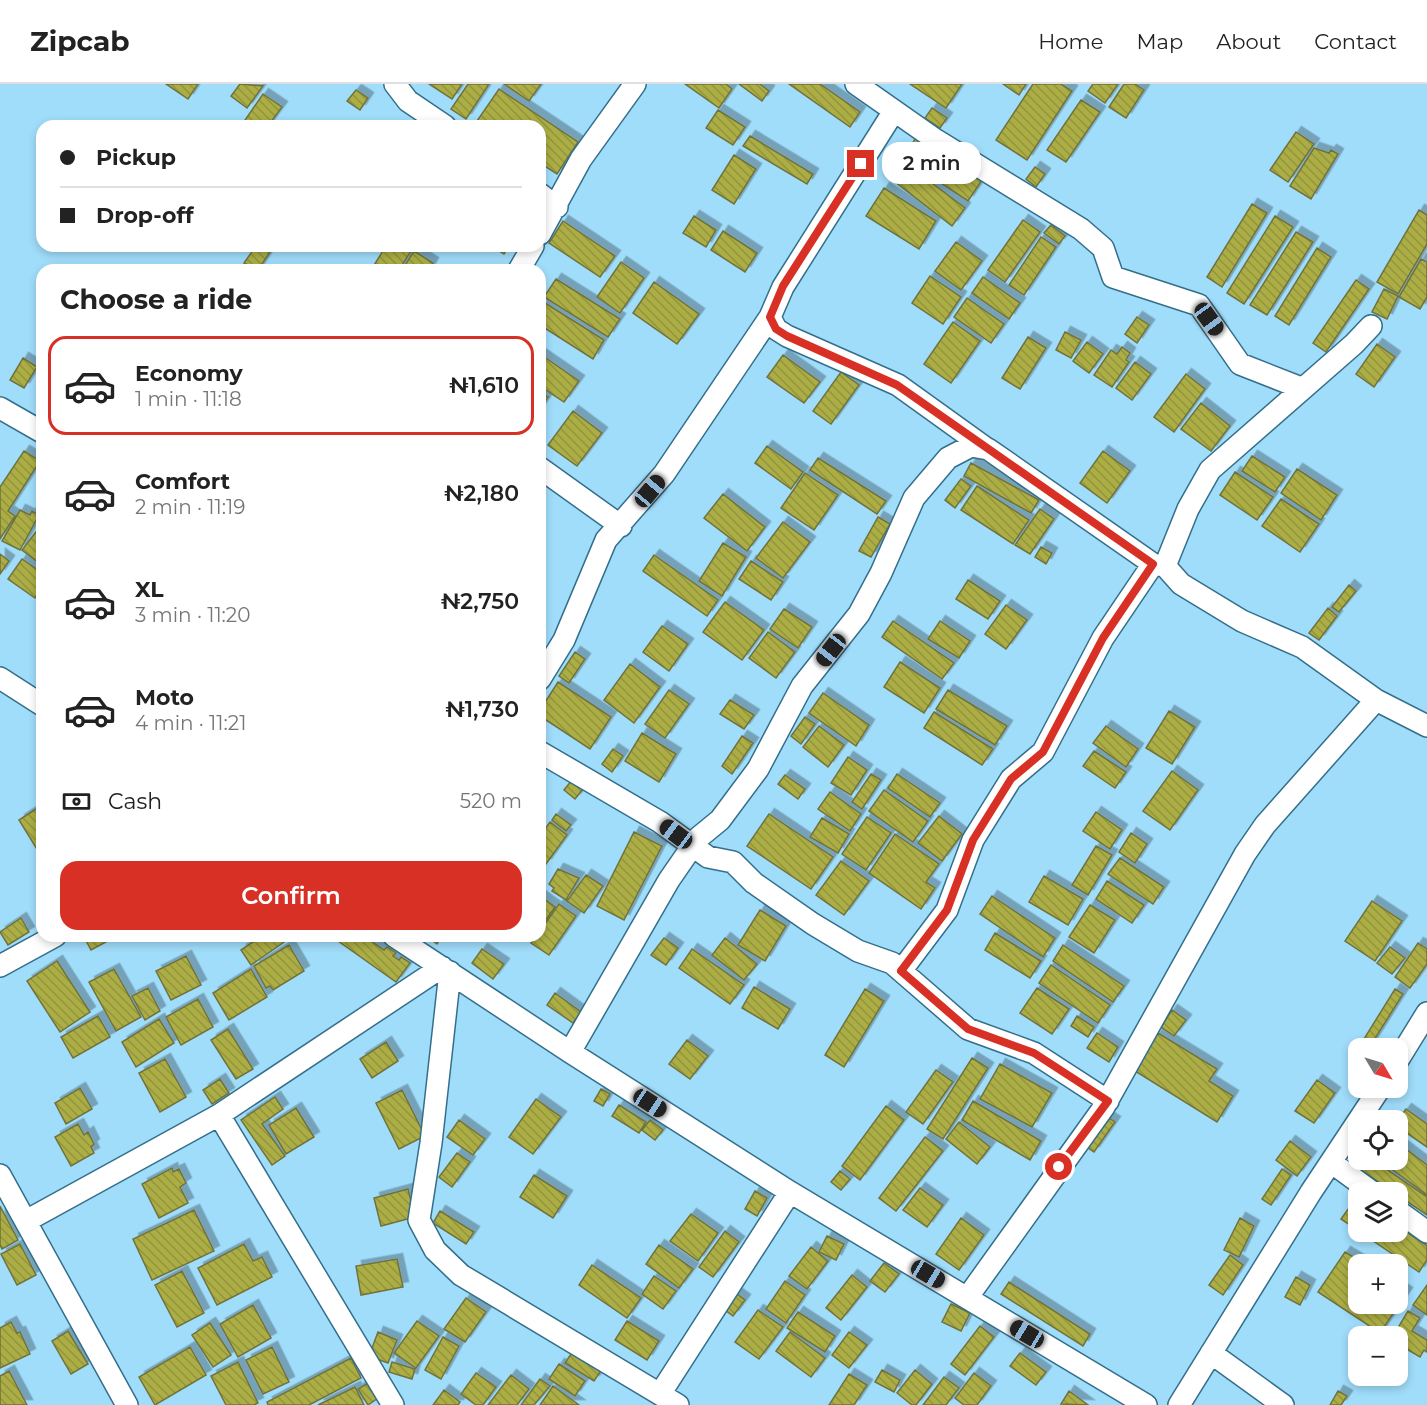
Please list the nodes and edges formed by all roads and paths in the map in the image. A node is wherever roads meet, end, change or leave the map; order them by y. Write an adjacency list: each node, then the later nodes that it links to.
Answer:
1 (395, 84): 5 (street)
2 (635, 84): 7 (street)
3 (856, 84): 4 (street)
4 (894, 111): 9 (street); 11 (street)
5 (436, 120)
6 (546, 199): 7 (street)
7 (557, 207): 8 (street)
8 (546, 224)
9 (770, 317): 14 (street); 16 (street)
10 (1371, 326): 11 (street)
11 (1301, 388): 17 (street)
12 (0, 408): 13 (street)
13 (36, 429)
14 (988, 449): 17 (street); 24 (street)
15 (546, 472): 16 (street)
16 (621, 526): 18 (street)
17 (1159, 565): 20 (street); 29 (street)
18 (546, 669)
19 (2, 681): 21 (street)
20 (1376, 700): 22 (street); 34 (street)
21 (36, 701)
22 (1427, 726)
23 (546, 756): 24 (street)
24 (693, 847): 29 (street); 32 (street)
25 (44, 942): 27 (street)
26 (403, 942): 28 (street)
27 (0, 966)
28 (446, 970): 32 (street); 35 (street); 45 (street)
29 (901, 971): 34 (street)
30 (1427, 1013): 31 (street)
31 (1408, 1044)
32 (570, 1052): 39 (street)
33 (1373, 1098): 36 (street)
34 (1108, 1101): 43 (street)
35 (219, 1115): 41 (street); 47 (street)
36 (1331, 1162): 38 (street); 44 (street)
37 (0, 1175): 41 (street)
38 (1358, 1182)
39 (790, 1192): 43 (street); 45 (street)
40 (1408, 1218): 42 (street)
41 (26, 1221): 46 (street)
42 (1427, 1232)
43 (967, 1298): 49 (street)
44 (1211, 1353): 50 (street); 51 (street)
45 (660, 1394): 48 (street)
46 (128, 1405)
47 (393, 1405)
48 (678, 1405)
49 (1146, 1405)
50 (1179, 1405)
51 (1283, 1405)

